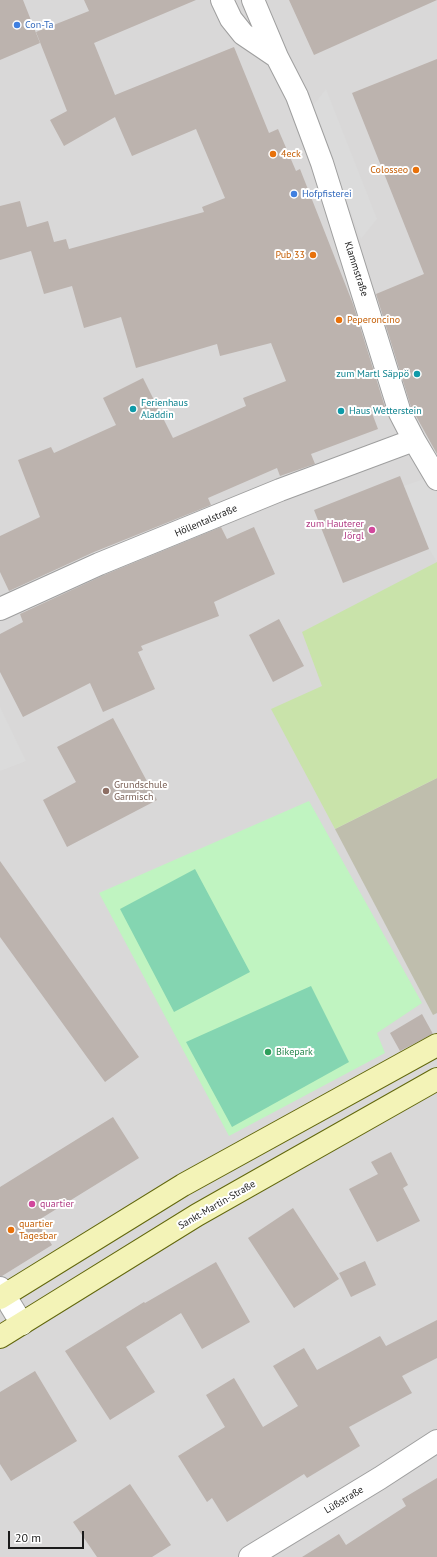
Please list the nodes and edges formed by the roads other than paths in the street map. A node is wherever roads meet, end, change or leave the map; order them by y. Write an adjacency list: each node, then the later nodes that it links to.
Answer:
1 (222, 0): 3 (street, Klammstraße)
2 (253, 0): 3 (street, Klammstraße)
3 (277, 57): 4 (street, Klammstraße)
4 (414, 440): 5 (street, Klammstraße); 6 (street, Höllentalstraße)
5 (437, 479)
6 (2, 603)
7 (437, 1045): 9 (main road)
8 (437, 1080): 10 (main road, Sankt-Martin-Straße)
9 (1, 1294): 10 (street)
10 (22, 1324): 11 (main road, Sankt-Martin-Straße)
11 (0, 1337)
12 (437, 1441): 13 (street, Lüßstraße)
13 (250, 1557)

